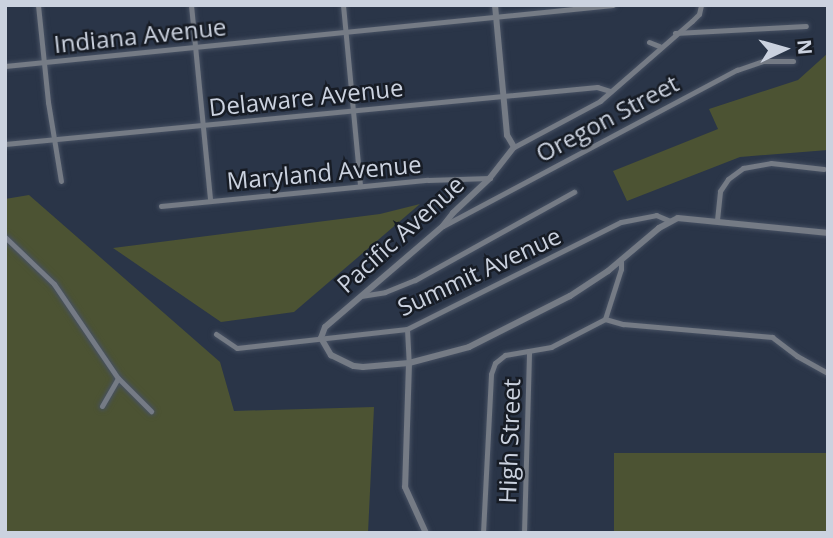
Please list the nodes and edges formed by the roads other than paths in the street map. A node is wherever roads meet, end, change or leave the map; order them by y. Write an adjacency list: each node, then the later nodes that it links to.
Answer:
1 (38, 5): 15 (street)
2 (191, 5): 13 (street)
3 (343, 5): 9 (street)
4 (495, 5): 7 (street)
5 (613, 5): 7 (street, Indiana Avenue)
6 (701, 5): 10 (street, Pacific Avenue)
7 (496, 17): 9 (street, Indiana Avenue); 18 (street)
8 (806, 26): 10 (street)
9 (345, 32): 13 (street, Indiana Avenue); 19 (street)
10 (675, 33): 12 (street, Pacific Avenue)
11 (649, 42): 12 (street)
12 (659, 46): 17 (street, Pacific Avenue)
13 (195, 47): 15 (street, Indiana Avenue); 20 (street)
14 (793, 61): 33 (street, Oregon Street)
15 (44, 62): 16 (street, Indiana Avenue); 21 (street)
16 (5, 66)
17 (610, 91): 18 (street, Delaware Avenue); 23 (street, Pacific Avenue)
18 (503, 95): 19 (street, Delaware Avenue); 23 (street)
19 (353, 109): 20 (street, Delaware Avenue); 27 (street)
20 (203, 125): 21 (street, Delaware Avenue); 29 (street)
21 (53, 139): 22 (street, Delaware Avenue); 26 (street)
22 (5, 144)
23 (514, 148): 25 (street, Pacific Avenue)
24 (824, 169): 31 (street)
25 (490, 178): 27 (street, Maryland Avenue); 33 (street, Pacific Avenue)
26 (61, 181)
27 (360, 186): 29 (street, Maryland Avenue)
28 (574, 192): 37 (street)
29 (210, 200): 30 (street, Maryland Avenue)
30 (161, 206)
31 (717, 220): 32 (street); 34 (street)
32 (670, 221): 36 (street); 39 (street, Summit Avenue)
33 (443, 226): 37 (street, Pacific Avenue)
34 (828, 233)
35 (5, 237): 45 (street)
36 (621, 260): 38 (street); 43 (street)
37 (358, 296): 41 (street, Pacific Avenue)
38 (605, 320): 42 (street); 44 (street)
39 (407, 329): 41 (street, Summit Avenue); 43 (street)
40 (216, 334): 41 (street, Summit Avenue)
41 (321, 338): 43 (street)
42 (529, 351): 49 (street); 50 (street, High Street)
43 (410, 363): 48 (street)
44 (828, 373)
45 (118, 378): 46 (street); 47 (street)
46 (102, 406)
47 (151, 411)
48 (426, 533)
49 (483, 533)
50 (524, 533)

